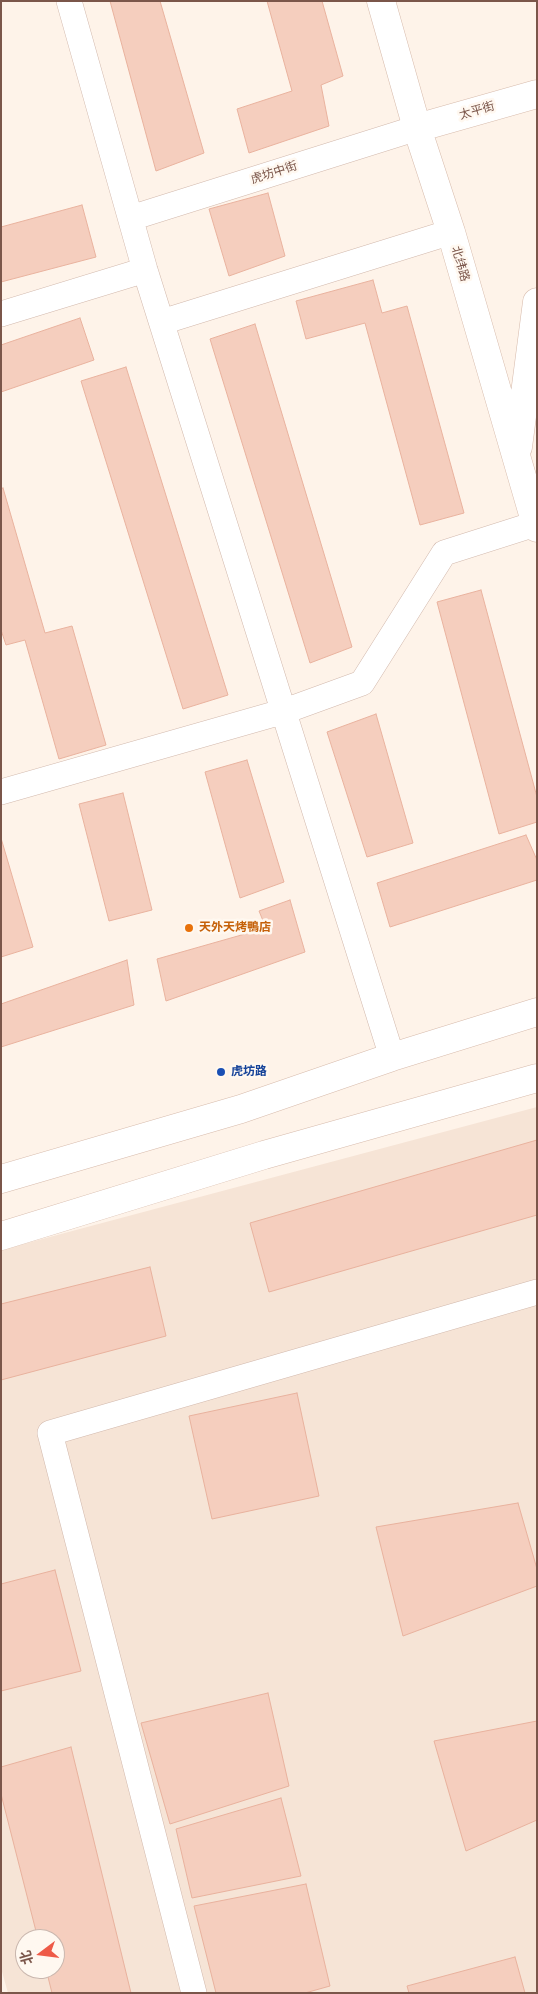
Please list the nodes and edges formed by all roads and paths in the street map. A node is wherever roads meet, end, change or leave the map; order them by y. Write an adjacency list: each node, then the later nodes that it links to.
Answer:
1 (69, 1): 5 (street)
2 (381, 1): 4 (main road, 北纬路)
3 (537, 94): 4 (main road, 太平街)
4 (417, 128): 5 (street, 虎坊中街); 6 (main road, 北纬路)
5 (130, 218): 7 (street)
6 (451, 232): 10 (street); 11 (main road, 北纬路)
7 (146, 270): 9 (street); 10 (street)
8 (537, 302): 11 (main road)
9 (1, 314)
10 (162, 322): 13 (street)
11 (516, 458): 12 (main road, 北纬路)
12 (536, 526): 13 (street)
13 (285, 711): 14 (street); 16 (street)
14 (1, 792)
15 (537, 1012): 16 (main road)
16 (392, 1058): 18 (main road)
17 (537, 1078): 19 (main road)
18 (1, 1180)
19 (1, 1236)
20 (537, 1292): 21 (street)
21 (194, 1993)

